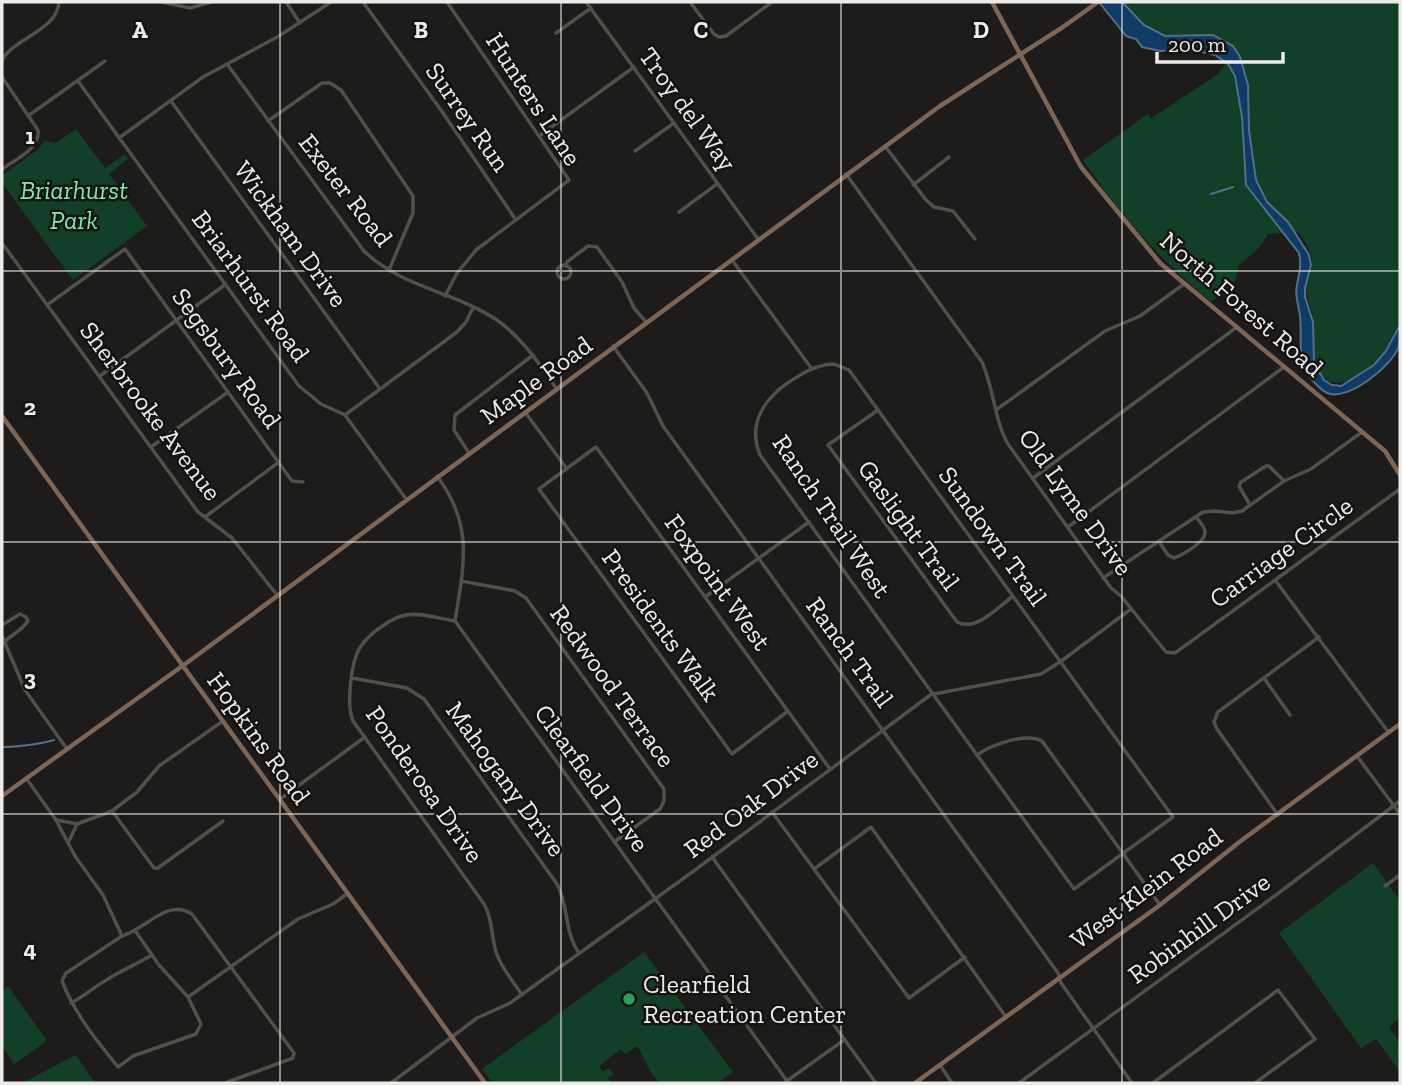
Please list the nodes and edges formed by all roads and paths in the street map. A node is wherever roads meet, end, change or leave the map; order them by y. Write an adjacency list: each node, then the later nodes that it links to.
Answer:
1 (58, 2): 17 (street)
2 (162, 2): 3 (street)
3 (211, 2)
4 (286, 2): 14 (street)
5 (331, 2): 14 (street)
6 (363, 2): 37 (street, Surrey Run)
7 (447, 2): 27 (street, Hunters Lane)
8 (586, 2): 13 (street, Troy del Way)
9 (690, 2): 10 (street)
10 (772, 2)
11 (992, 2): 16 (street, North Forest Road)
12 (1096, 3): 16 (street, Maple Road)
13 (591, 8): 15 (street); 20 (street, Troy del Way)
14 (300, 23): 19 (street)
15 (556, 33)
16 (1020, 55): 29 (street, Maple Road); 45 (street, North Forest Road)
17 (2, 60)
18 (105, 61): 22 (street)
19 (227, 64): 23 (street); 25 (street, Exeter Road)
20 (634, 68): 26 (street, Troy del Way); 27 (street)
21 (2, 77): 24 (street)
22 (78, 81): 24 (street); 28 (street, Briarhurst Road)
23 (171, 101): 28 (street); 58 (street, Wickham Drive)
24 (28, 116): 32 (street)
25 (268, 121): 43 (street, Exeter Road); 43 (street)
26 (674, 123): 30 (street); 34 (street, Troy del Way)
27 (539, 136): 37 (street, Hunters Lane)
28 (119, 138): 44 (street, Briarhurst Road)
29 (885, 146): 33 (street, Maple Road); 35 (street)
30 (635, 151)
31 (949, 157): 35 (street)
32 (2, 169)
33 (846, 174): 38 (street, Maple Road); 61 (street, Old Lyme Drive)
34 (718, 184): 36 (street); 38 (street, Troy del Way)
35 (913, 185): 39 (street)
36 (679, 212)
37 (516, 220): 46 (street, Hunters Lane)
38 (758, 239): 41 (street, Maple Road)
39 (975, 239)
40 (2, 243): 47 (street, Sherbrooke Avenue)
41 (732, 259): 50 (street, Maple Road); 55 (street)
42 (566, 266): 50 (street)
43 (389, 271): 46 (street, Exeter Road)
44 (226, 284): 49 (street); 63 (street, Briarhurst Road)
45 (1184, 284): 51 (street, North Forest Road); 61 (street)
46 (445, 296): 48 (street, Exeter Road)
47 (47, 305): 49 (street, Segsbury Road); 56 (street, Sherbrooke Avenue)
48 (473, 308): 53 (street, Exeter Road); 58 (street)
49 (176, 320): 56 (street); 59 (street, Segsbury Road)
50 (646, 322): 52 (street, Maple Road)
51 (1237, 327): 54 (street, North Forest Road); 72 (street)
52 (613, 346): 57 (street, Maple Road); 83 (street, Ranch Trail)
53 (533, 355): 57 (street, Exeter Road); 67 (street)
54 (1284, 367): 65 (street, North Forest Road); 81 (street)
55 (811, 369): 60 (street, Sundown Trail); 80 (street, Ranch Trail West)
56 (99, 376): 66 (street, Sherbrooke Avenue)
57 (556, 388): 62 (street, Maple Road)
58 (380, 389): 63 (street)
59 (228, 392): 66 (street); 68 (street, Segsbury Road)
60 (878, 410): 89 (street, Sundown Trail); 89 (street, Gaslight Trail)
61 (996, 410): 72 (street, Old Lyme Drive)
62 (525, 412): 67 (street, Maple Road); 69 (street)
63 (345, 415): 76 (street, Briarhurst Road)
64 (2, 416): 97 (street, Hopkins Road)
65 (1362, 432): 70 (street, North Forest Road); 73 (street)
66 (151, 447): 78 (street, Sherbrooke Avenue)
67 (470, 453): 71 (street, Maple Road)
68 (279, 462): 74 (street, Segsbury Road); 78 (street)
69 (567, 469): 88 (street, Foxpoint West); 101 (street, Presidents Walk)
70 (1400, 475)
71 (437, 476): 76 (street, Maple Road); 86 (street)
72 (1032, 478): 81 (street, Old Lyme Drive)
73 (1284, 481): 77 (street); 77 (street)
74 (303, 482)
75 (1400, 489): 85 (street, Carriage Circle)
76 (406, 499): 87 (street, Maple Road)
77 (1250, 505): 79 (street)
78 (205, 517): 87 (street, Sherbrooke Avenue)
79 (1196, 517): 82 (street); 82 (street)
80 (809, 522): 83 (street); 100 (street, Ranch Trail West)
81 (1068, 527): 84 (street, Old Lyme Drive)
82 (1160, 542): 84 (street)
83 (758, 558): 88 (street); 105 (street, Ranch Trail)
84 (1104, 578): 90 (street, Old Lyme Drive)
85 (1275, 580): 94 (street); 95 (street, Carriage Circle)
86 (461, 581): 91 (street); 125 (street, Redwood Terrace)
87 (277, 596): 97 (street, Maple Road)
88 (705, 597): 101 (street, Foxpoint West)
89 (1013, 597): 96 (street, Sundown Trail)
90 (1131, 609): 95 (street, Old Lyme Drive); 96 (street, Red Oak Drive)
91 (455, 621): 98 (street, Ponderosa Drive); 125 (street, Clearfield Drive)
92 (2, 625): 93 (street)
93 (3, 637): 108 (street)
94 (1319, 637): 99 (street); 106 (street)
95 (1185, 646)
96 (1060, 662): 100 (street, Red Oak Drive); 126 (street, Sundown Trail)
97 (183, 666): 103 (street, Hopkins Road); 108 (street, Maple Road)
98 (352, 678): 107 (street, Ponderosa Drive); 136 (street, Mahogany Drive)
99 (1264, 678): 102 (street); 120 (street)
100 (933, 694): 105 (street, Red Oak Drive); 109 (street, Ranch Trail West)
101 (788, 711): 111 (street, Foxpoint West)
102 (1290, 715)
103 (223, 721): 114 (street, Hopkins Road); 117 (street)
104 (1400, 724): 106 (street, West Klein Road)
105 (883, 730): 111 (street, Red Oak Drive); 140 (street, Ranch Trail)
106 (1389, 733): 110 (street, West Klein Road)
107 (365, 737): 114 (street); 141 (street, Ponderosa Drive)
108 (67, 749): 112 (street, Maple Road)
109 (977, 755): 126 (street); 126 (street, Ranch Trail West)
110 (1357, 756): 116 (street); 120 (street, West Klein Road)
111 (830, 769): 118 (street, Red Oak Drive)
112 (26, 778): 113 (street, Maple Road); 121 (street)
113 (2, 796)
114 (280, 799): 131 (street, Hopkins Road)
115 (1400, 802): 116 (street, Robinhill Drive)
116 (1394, 806): 119 (street); 145 (street, Robinhill Drive)
117 (112, 811): 122 (street); 123 (street)
118 (772, 812): 127 (street, Red Oak Drive); 128 (street)
119 (1400, 814)
120 (1278, 815): 133 (street, West Klein Road)
121 (55, 820): 123 (street); 124 (street)
122 (223, 821)
123 (77, 824): 124 (street)
124 (69, 842): 135 (street)
125 (614, 842): 132 (street, Clearfield Drive)
126 (1123, 853): 133 (street)
127 (712, 857): 132 (street, Red Oak Drive); 147 (street)
128 (814, 869): 138 (street); 138 (street)
129 (1400, 875): 130 (street)
130 (1385, 886)
131 (348, 893): 139 (street); 146 (street, Hopkins Road)
132 (655, 898): 136 (street, Red Oak Drive); 150 (street, Clearfield Drive)
133 (1160, 905): 140 (street, West Klein Road)
134 (136, 932): 135 (street); 137 (street); 139 (street)
135 (122, 936): 143 (street)
136 (579, 953): 141 (street, Red Oak Drive)
137 (152, 955): 142 (street); 143 (street)
138 (965, 957): 144 (street)
139 (231, 967): 142 (street); 151 (street)
140 (1059, 978): 144 (street, West Klein Road); 145 (street, Ranch Trail)
141 (522, 995): 146 (street, Red Oak Drive)
142 (188, 997): 143 (street)
143 (71, 1003)
144 (1006, 1017): 148 (street, West Klein Road)
145 (1094, 1029): 156 (street, Robinhill Drive); 157 (street, Ranch Trail)
146 (452, 1038): 149 (street, Red Oak Drive); 152 (street, Hopkins Road)
147 (844, 1040): 150 (street); 153 (street)
148 (940, 1065): 154 (street, West Klein Road); 155 (street)
149 (394, 1082)
150 (786, 1082)
151 (225, 1083)
152 (485, 1083)
153 (876, 1083)
154 (915, 1083)
155 (953, 1083)
156 (1019, 1083)
157 (1132, 1083)
158 (1153, 1083): 159 (street)
159 (1255, 1083)

